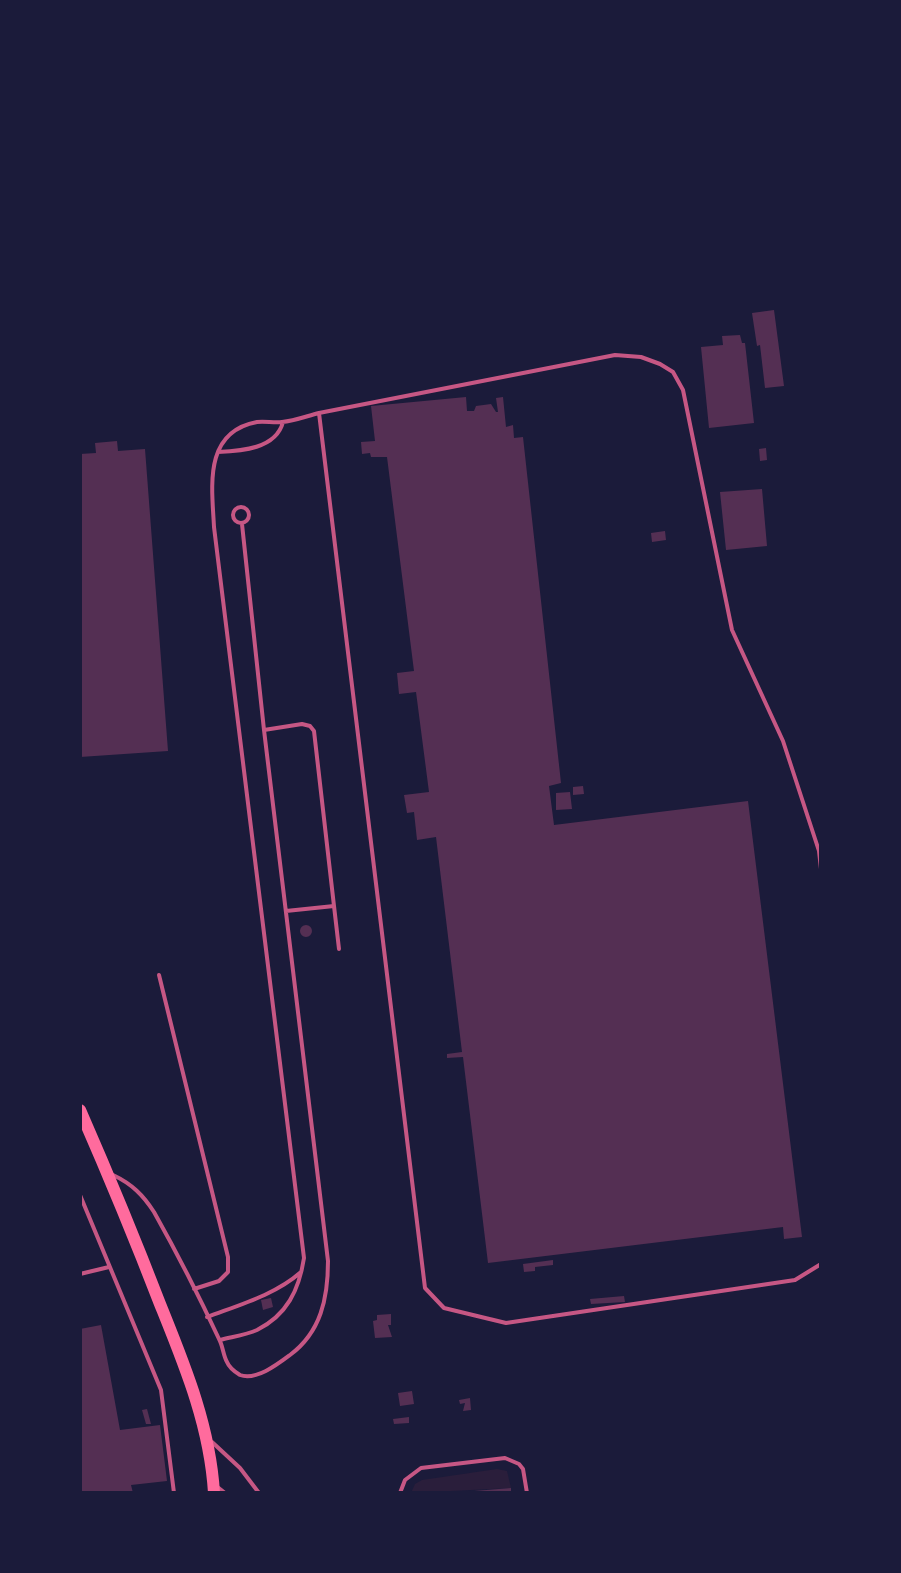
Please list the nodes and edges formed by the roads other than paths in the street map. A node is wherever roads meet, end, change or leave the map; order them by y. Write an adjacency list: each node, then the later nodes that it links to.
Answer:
1 (319, 413): 2 (lane); 6 (lane); 15 (lane)
2 (283, 422): 3 (lane); 3 (lane)
3 (218, 452): 17 (lane)
4 (242, 524): 4 (lane); 5 (lane)
5 (264, 730): 7 (lane); 8 (lane)
6 (821, 869)
7 (334, 906): 8 (lane); 9 (lane)
8 (286, 911): 21 (lane)
9 (339, 949)
10 (159, 975): 19 (lane)
11 (80, 1110): 12 (main road)
12 (84, 1127): 13 (main road)
13 (107, 1173): 19 (lane); 22 (main road)
14 (80, 1195): 16 (lane)
15 (821, 1264)
16 (109, 1267): 18 (lane); 24 (lane)
17 (302, 1271): 20 (lane); 21 (lane)
18 (80, 1274)
19 (194, 1289): 20 (lane)
20 (207, 1317): 21 (lane)
21 (220, 1340)
22 (207, 1437): 23 (main road); 26 (lane)
23 (214, 1488): 25 (lane)
24 (174, 1493)
25 (225, 1493)
26 (259, 1493)
27 (400, 1493): 28 (lane)
28 (527, 1493)

